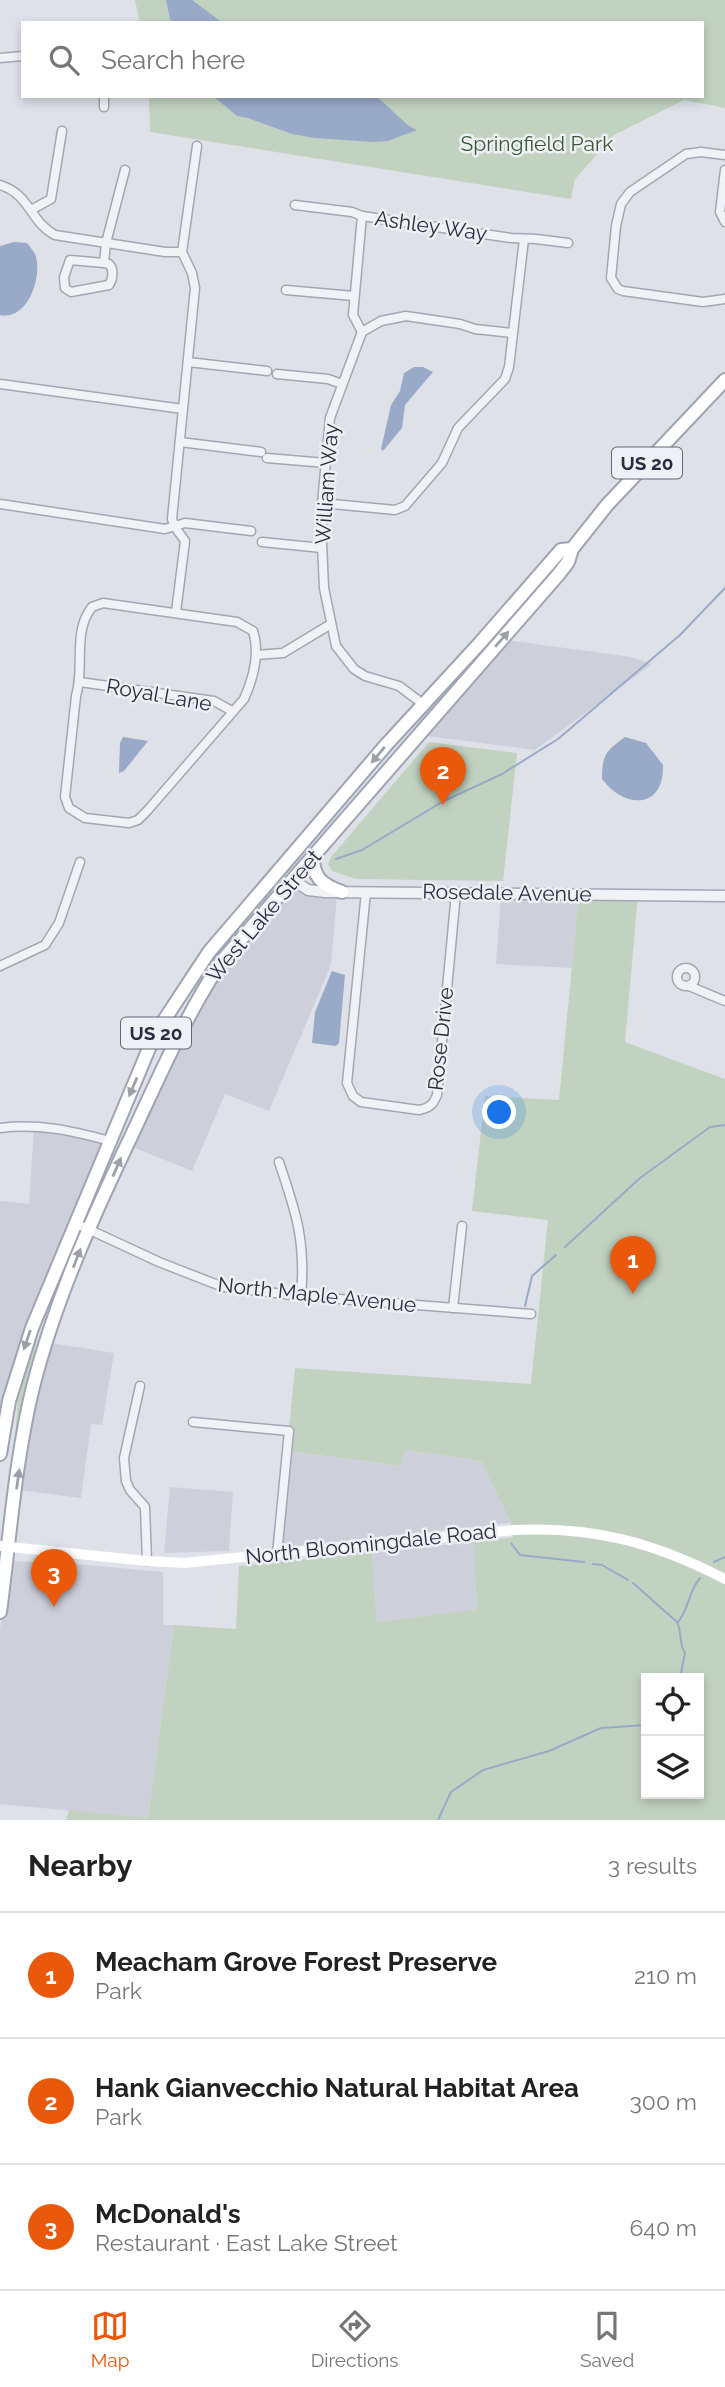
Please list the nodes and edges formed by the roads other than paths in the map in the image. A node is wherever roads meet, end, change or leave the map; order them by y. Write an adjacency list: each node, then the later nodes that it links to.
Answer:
1 (21, 56): 2 (street)
2 (0, 58)
3 (104, 98): 4 (street)
4 (104, 107)
5 (62, 131): 12 (street)
6 (197, 146): 18 (street)
7 (725, 156): 22 (street)
8 (125, 170): 16 (street)
9 (725, 170): 14 (street)
10 (0, 185): 12 (street)
11 (295, 205): 13 (street, Ashley Way)
12 (32, 210): 16 (street)
13 (362, 216): 15 (street, Ashley Way); 21 (street)
14 (725, 222)
15 (524, 239): 17 (street, Ashley Way); 24 (street)
16 (106, 243): 18 (street); 19 (street)
17 (568, 243)
18 (182, 252): 25 (street)
19 (104, 263): 19 (street)
20 (286, 290): 21 (street)
21 (354, 296): 23 (street)
22 (725, 299)
23 (362, 332): 24 (street); 30 (street, William Way)
24 (513, 333): 35 (street)
25 (188, 362): 26 (street); 31 (street)
26 (267, 371)
27 (278, 374): 30 (street)
28 (725, 380): 40 (main road, West Lake Street / US 20)
29 (0, 384): 31 (street)
30 (342, 384): 33 (street, William Way)
31 (183, 409): 32 (street)
32 (180, 442): 33 (street); 36 (street)
33 (326, 463): 35 (street, William Way)
34 (0, 503): 36 (street)
35 (323, 503): 39 (street, William Way)
36 (175, 527): 37 (street); 41 (street)
37 (251, 531)
38 (262, 542): 39 (street)
39 (322, 548): 42 (street, William Way)
40 (572, 549): 45 (main road, West Lake Street / US 20); 47 (main road, West Lake Street / US 20, one-way to 40)
41 (176, 612): 43 (street, Royal Lane); 44 (street, Royal Lane)
42 (331, 624): 43 (street); 45 (street, William Way)
43 (256, 656): 46 (street, Royal Lane)
44 (80, 682): 46 (street, Royal Lane); 46 (street)
45 (424, 704): 49 (main road, West Lake Street / US 20, one-way to 49)
46 (232, 711)
47 (313, 855): 50 (main road, West Lake Street / US 20); 51 (main road)
48 (80, 862): 55 (street)
49 (280, 870): 50 (main road); 59 (main road, West Lake Street / US 20, one-way to 59)
50 (292, 879): 51 (street, Rosedale Avenue); 63 (main road, West Lake Street / US 20, one-way to 50)
51 (342, 892): 52 (street, Rosedale Avenue)
52 (366, 892): 53 (street, Rosedale Avenue); 53 (street, Rose Drive)
53 (456, 893): 54 (street, Rosedale Avenue)
54 (725, 896)
55 (0, 966)
56 (690, 986): 57 (street)
57 (725, 1001)
58 (0, 1128): 59 (street)
59 (110, 1142): 61 (main road, West Lake Street / US 20)
60 (279, 1162): 64 (street)
61 (75, 1223): 63 (street, North Maple Avenue); 69 (main road, West Lake Street / US 20, one-way to 69)
62 (462, 1226): 65 (street)
63 (89, 1229): 64 (street, North Maple Avenue); 70 (main road, West Lake Street / US 20, one-way to 63)
64 (301, 1296): 65 (street, North Maple Avenue)
65 (453, 1308): 66 (street, North Maple Avenue)
66 (531, 1314)
67 (140, 1386): 72 (street)
68 (193, 1422): 71 (street)
69 (0, 1447)
70 (4, 1546): 72 (main road, North Bloomingdale Road); 74 (main road, US 20)
71 (277, 1554): 72 (main road, North Bloomingdale Road); 73 (main road, North Bloomingdale Road)
72 (147, 1562)
73 (725, 1579)
74 (0, 1612)

